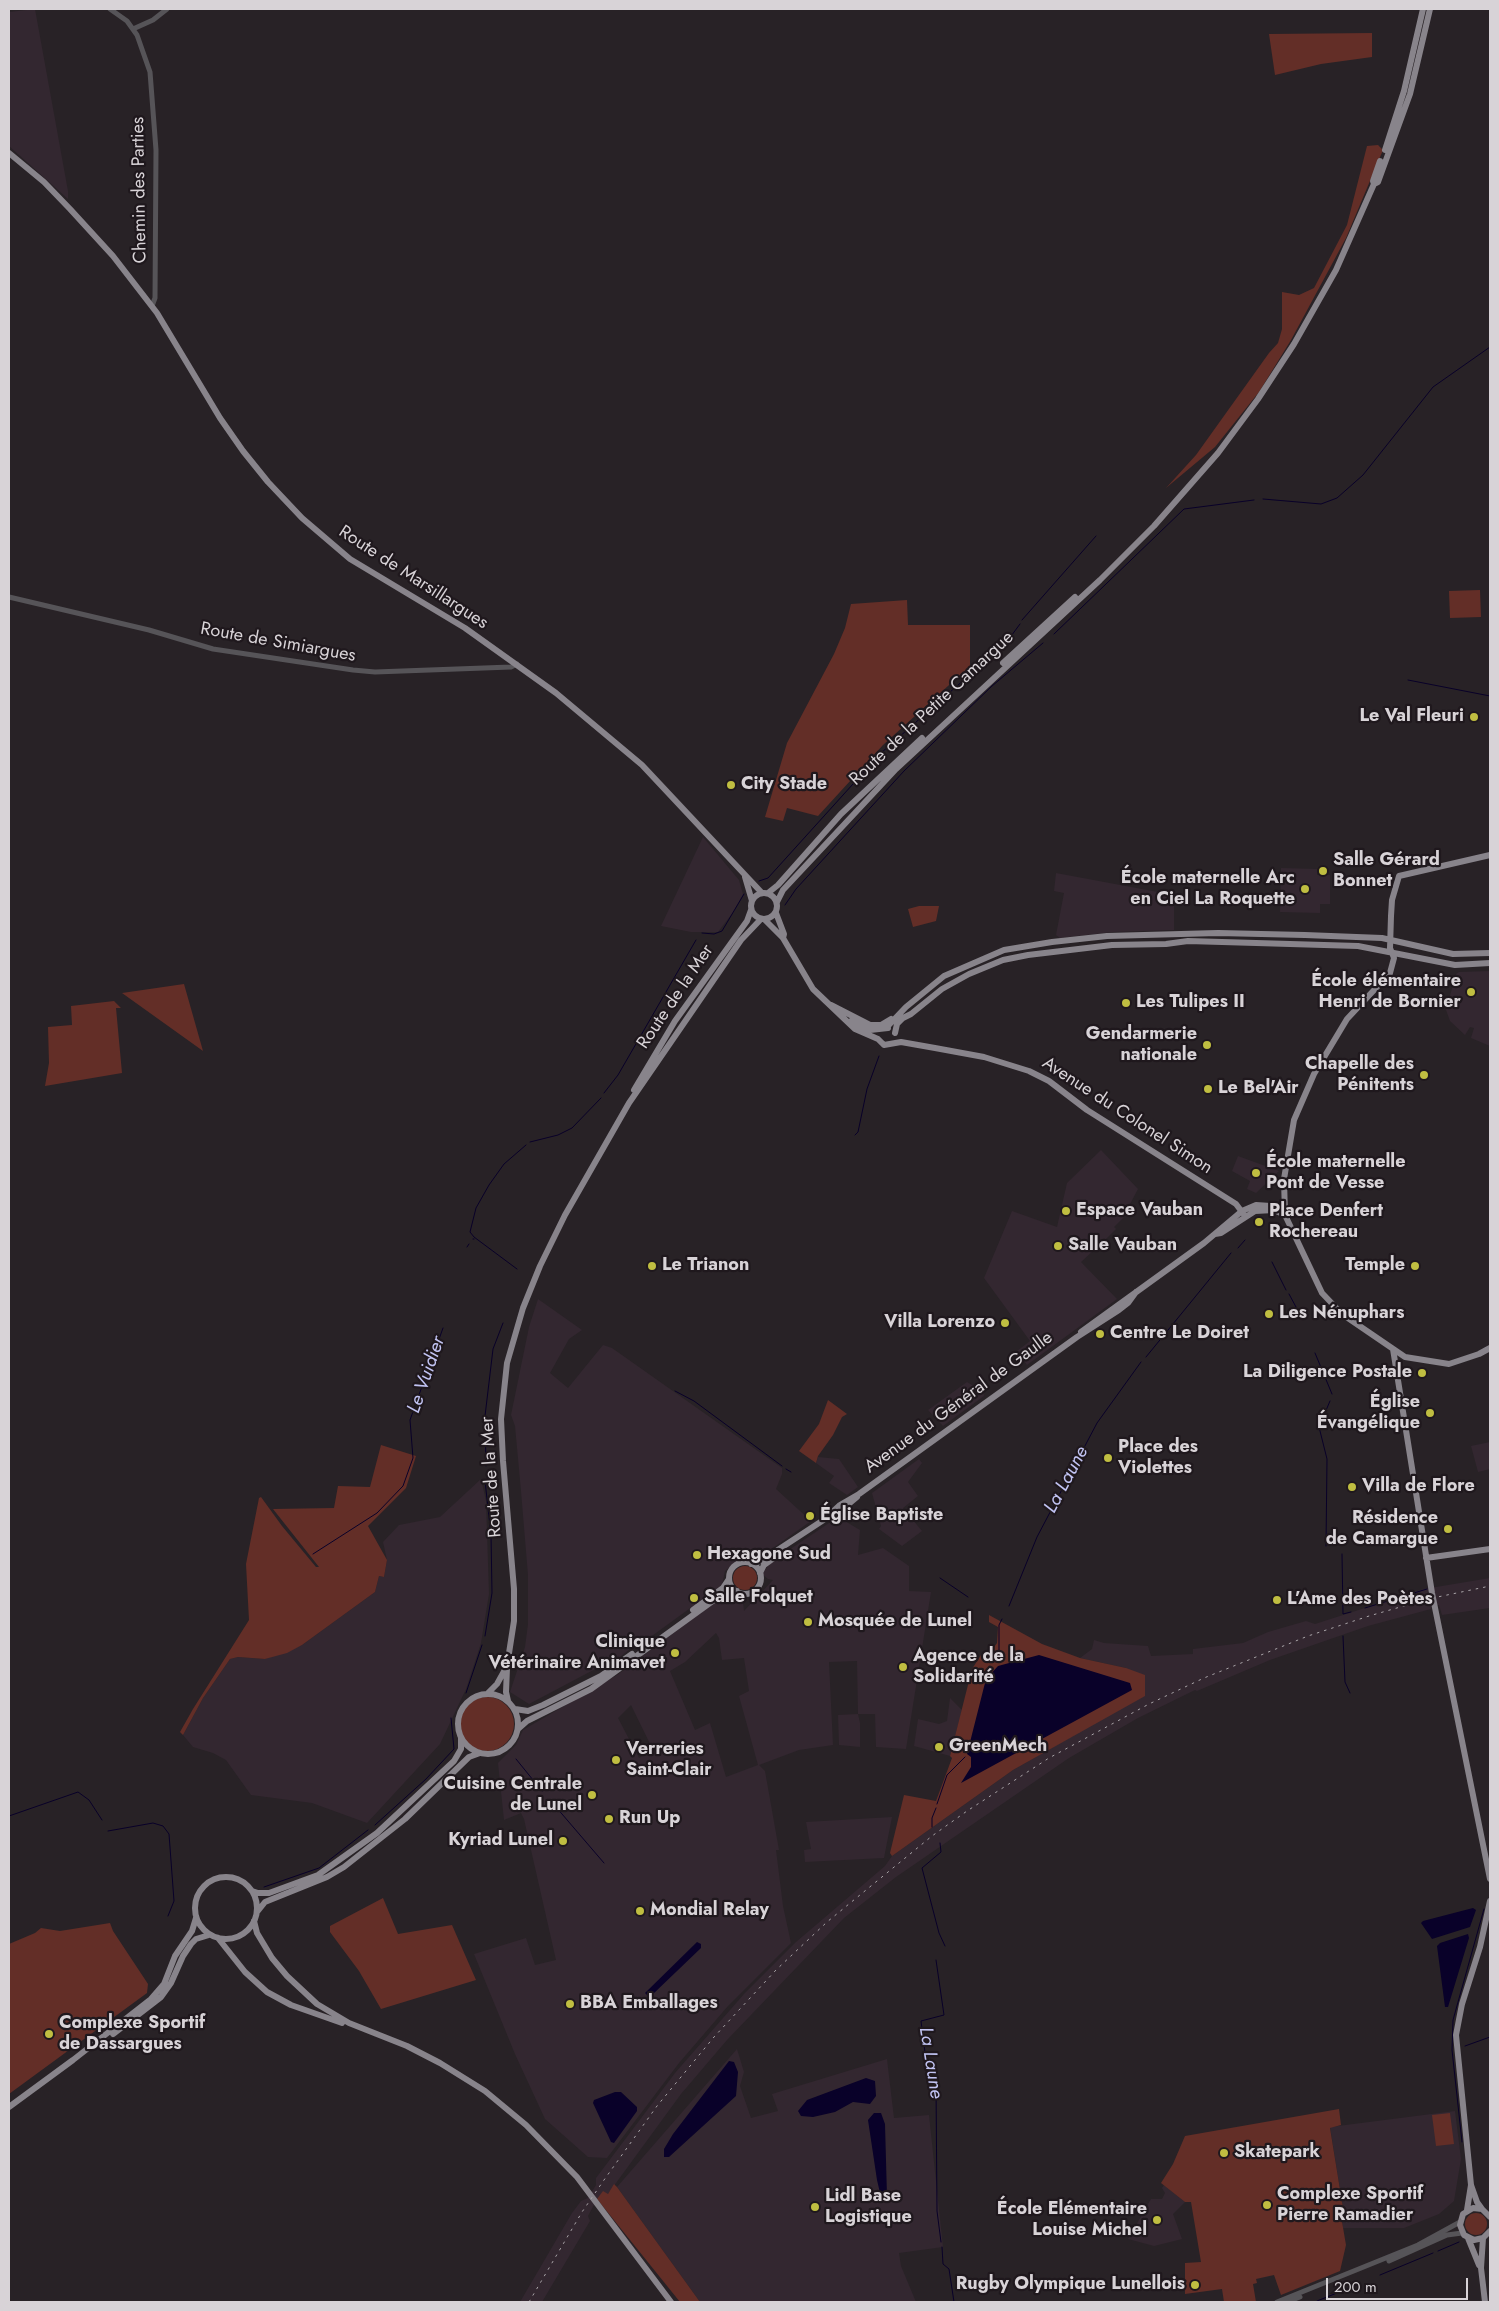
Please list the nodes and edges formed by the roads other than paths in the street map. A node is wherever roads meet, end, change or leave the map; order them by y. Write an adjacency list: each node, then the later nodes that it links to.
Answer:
1 (110, 9): 5 (street, Chemin des Parties)
2 (168, 9): 5 (street)
3 (1423, 9): 6 (main road, Route de la Petite Camargue)
4 (1430, 9): 6 (main road, Route de la Petite Camargue)
5 (133, 29): 8 (street, Chemin des Parties)
6 (1393, 132): 10 (main road, Route de la Petite Camargue)
7 (9, 153): 8 (main road, Route de Marsillargues)
8 (152, 306): 11 (main road, Route de Marsillargues)
9 (9, 597): 11 (street, Route de Simiargues)
10 (1040, 633): 14 (main road, Route de la Petite Camargue); 16 (main road, Route de la Petite Camargue)
11 (518, 664): 13 (main road, Route de Marsillargues)
12 (1490, 855): 23 (main road)
13 (745, 877): 14 (main road, Route de Marsillargues); 15 (main road, Route de Marsillargues)
14 (765, 893): 15 (main road); 16 (main road)
15 (752, 901): 17 (main road)
16 (777, 902): 18 (main road)
17 (751, 910): 19 (main road); 34 (main road, Route de la Mer)
18 (776, 913): 19 (main road); 22 (main road)
19 (763, 919): 22 (main road); 34 (main road, Route de la Mer)
20 (1182, 936): 21 (main road); 24 (main road); 30 (main road); 33 (main road)
21 (1359, 937): 23 (main road); 24 (main road)
22 (783, 938): 28 (main road)
23 (1390, 939): 25 (main road); 26 (main road)
24 (1358, 946): 25 (main road)
25 (1391, 952): 27 (main road); 35 (main road)
26 (1490, 953)
27 (1490, 963)
28 (828, 1004): 29 (main road); 30 (main road)
29 (843, 1017): 31 (main road); 32 (main road)
30 (894, 1018): 31 (main road)
31 (884, 1029): 32 (main road); 33 (main road)
32 (878, 1039): 33 (main road, Avenue du Colonel Simon)
33 (896, 1039): 36 (main road, Avenue du Colonel Simon)
34 (628, 1103): 49 (main road, Route de la Mer)
35 (1285, 1207): 36 (main road); 37 (main road)
36 (1244, 1214): 37 (main road); 42 (main road, Avenue du Général de Gaulle)
37 (1285, 1215): 39 (main road)
38 (1490, 1348): 40 (main road)
39 (1392, 1349): 40 (main road); 41 (main road)
40 (1403, 1356): 41 (main road)
41 (1395, 1360): 44 (main road)
42 (800, 1536): 45 (main road); 46 (main road)
43 (1490, 1549): 44 (main road)
44 (1426, 1558): 56 (main road)
45 (751, 1564): 46 (main road); 47 (main road)
46 (760, 1573): 48 (main road)
47 (729, 1578): 48 (main road); 52 (main road)
48 (737, 1591): 53 (main road)
49 (507, 1666): 50 (main road, Route de la Mer); 51 (main road, Route de la Mer)
50 (488, 1693): 51 (main road); 54 (main road)
51 (508, 1701): 52 (main road)
52 (515, 1709): 53 (main road)
53 (518, 1729): 55 (main road)
54 (461, 1738): 55 (main road); 57 (main road)
55 (480, 1753): 59 (main road)
56 (1490, 1879)
57 (252, 1891): 59 (main road); 60 (main road)
58 (1490, 1901): 67 (main road)
59 (257, 1912): 61 (main road)
60 (196, 1918): 62 (main road); 65 (main road)
61 (254, 1921): 63 (main road); 64 (main road)
62 (209, 1935): 63 (main road); 65 (main road)
63 (218, 1938): 64 (main road)
64 (349, 2023): 76 (main road)
65 (73, 2060): 66 (main road)
66 (9, 2107)
67 (1471, 2185): 68 (main road); 69 (main road)
68 (1467, 2210): 69 (main road); 70 (main road)
69 (1488, 2213)
70 (1460, 2222): 72 (main road); 77 (street)
71 (1490, 2232): 74 (main road)
72 (1462, 2233): 73 (main road); 78 (street)
73 (1468, 2238): 74 (main road); 75 (main road)
74 (1483, 2238): 75 (main road)
75 (1481, 2268): 79 (main road)
76 (671, 2302)
77 (1277, 2302)
78 (1286, 2302)
79 (1484, 2302)

